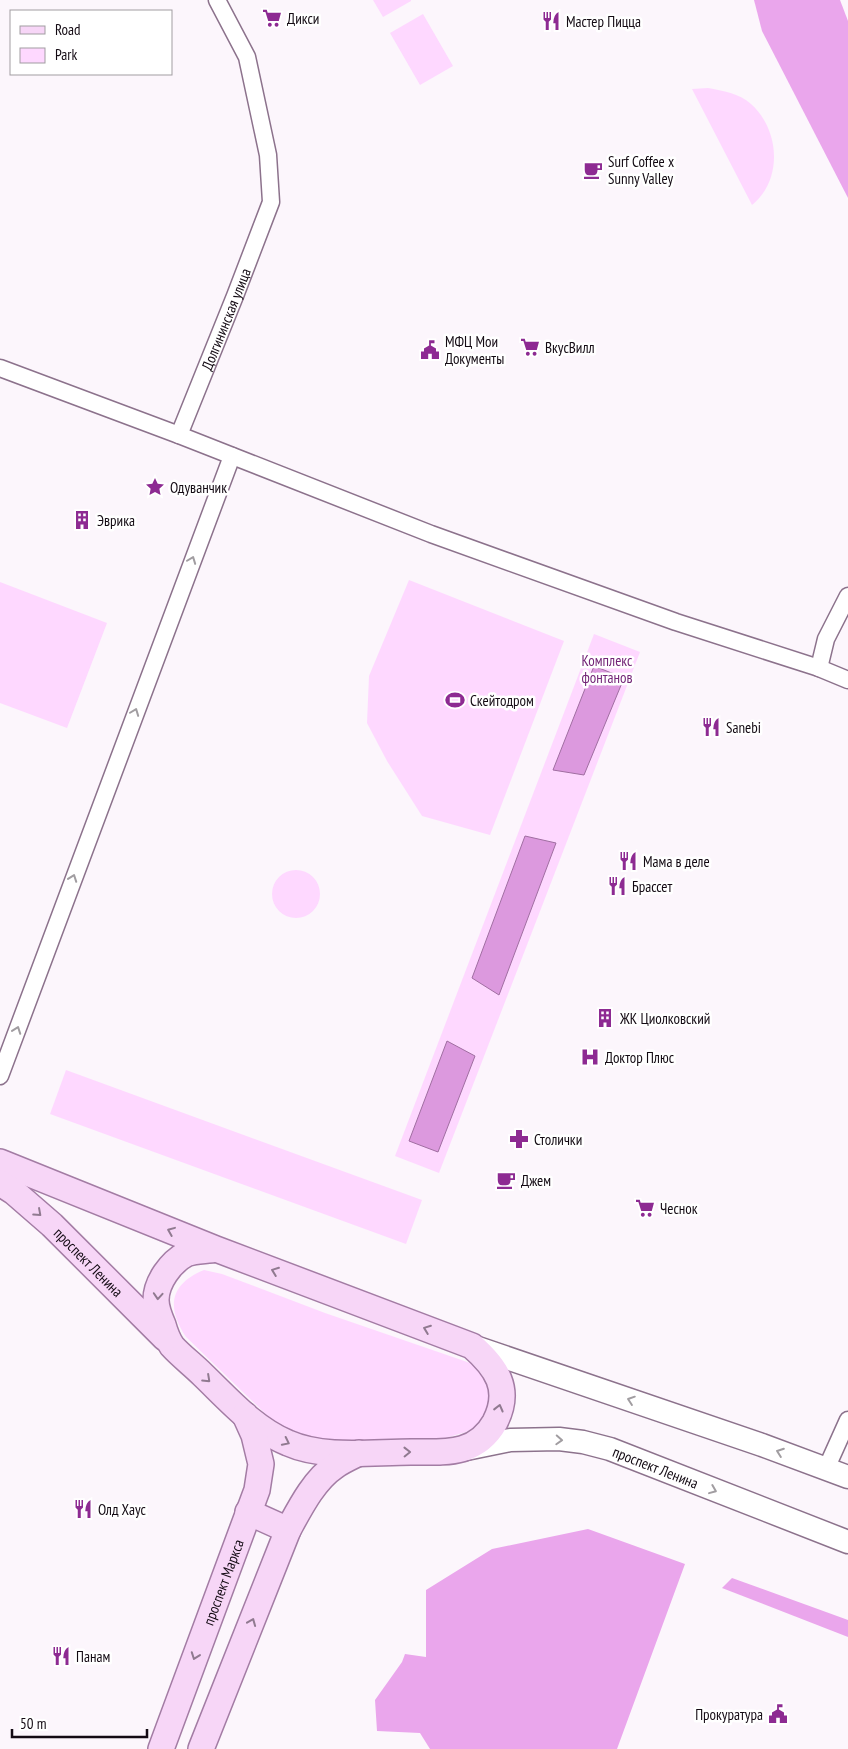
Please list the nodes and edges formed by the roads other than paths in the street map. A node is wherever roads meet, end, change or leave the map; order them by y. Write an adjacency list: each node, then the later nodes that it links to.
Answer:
1 (217, 0): 3 (street, Долгининская улица)
2 (0, 368): 3 (street)
3 (179, 435): 4 (street)
4 (232, 456): 6 (street); 8 (street, one-way to 4)
5 (848, 596): 6 (street)
6 (819, 668): 7 (street)
7 (848, 680)
8 (0, 1076)
9 (0, 1162): 11 (main road, one-way to 9)
10 (0, 1183): 12 (main road, проспект Ленина, one-way to 12)
11 (216, 1249): 12 (main road, one-way to 12); 13 (main road, one-way to 11)
12 (172, 1345): 14 (main road, проспект Ленина, one-way to 14)
13 (472, 1346): 16 (main road, one-way to 13); 18 (main road, one-way to 13)
14 (246, 1415): 17 (main road, проспект Ленина, one-way to 17); 20 (main road, проспект Маркса)
15 (848, 1420): 18 (street)
16 (454, 1452): 17 (main road, проспект Ленина, one-way to 16); 22 (main road, проспект Ленина, one-way to 22)
17 (359, 1453): 21 (main road)
18 (826, 1469): 19 (main road)
19 (848, 1477)
20 (248, 1512): 21 (main road); 23 (main road, проспект Маркса, one-way to 23)
21 (288, 1530): 24 (main road, one-way to 21)
22 (848, 1542)
23 (161, 1749)
24 (201, 1749)

